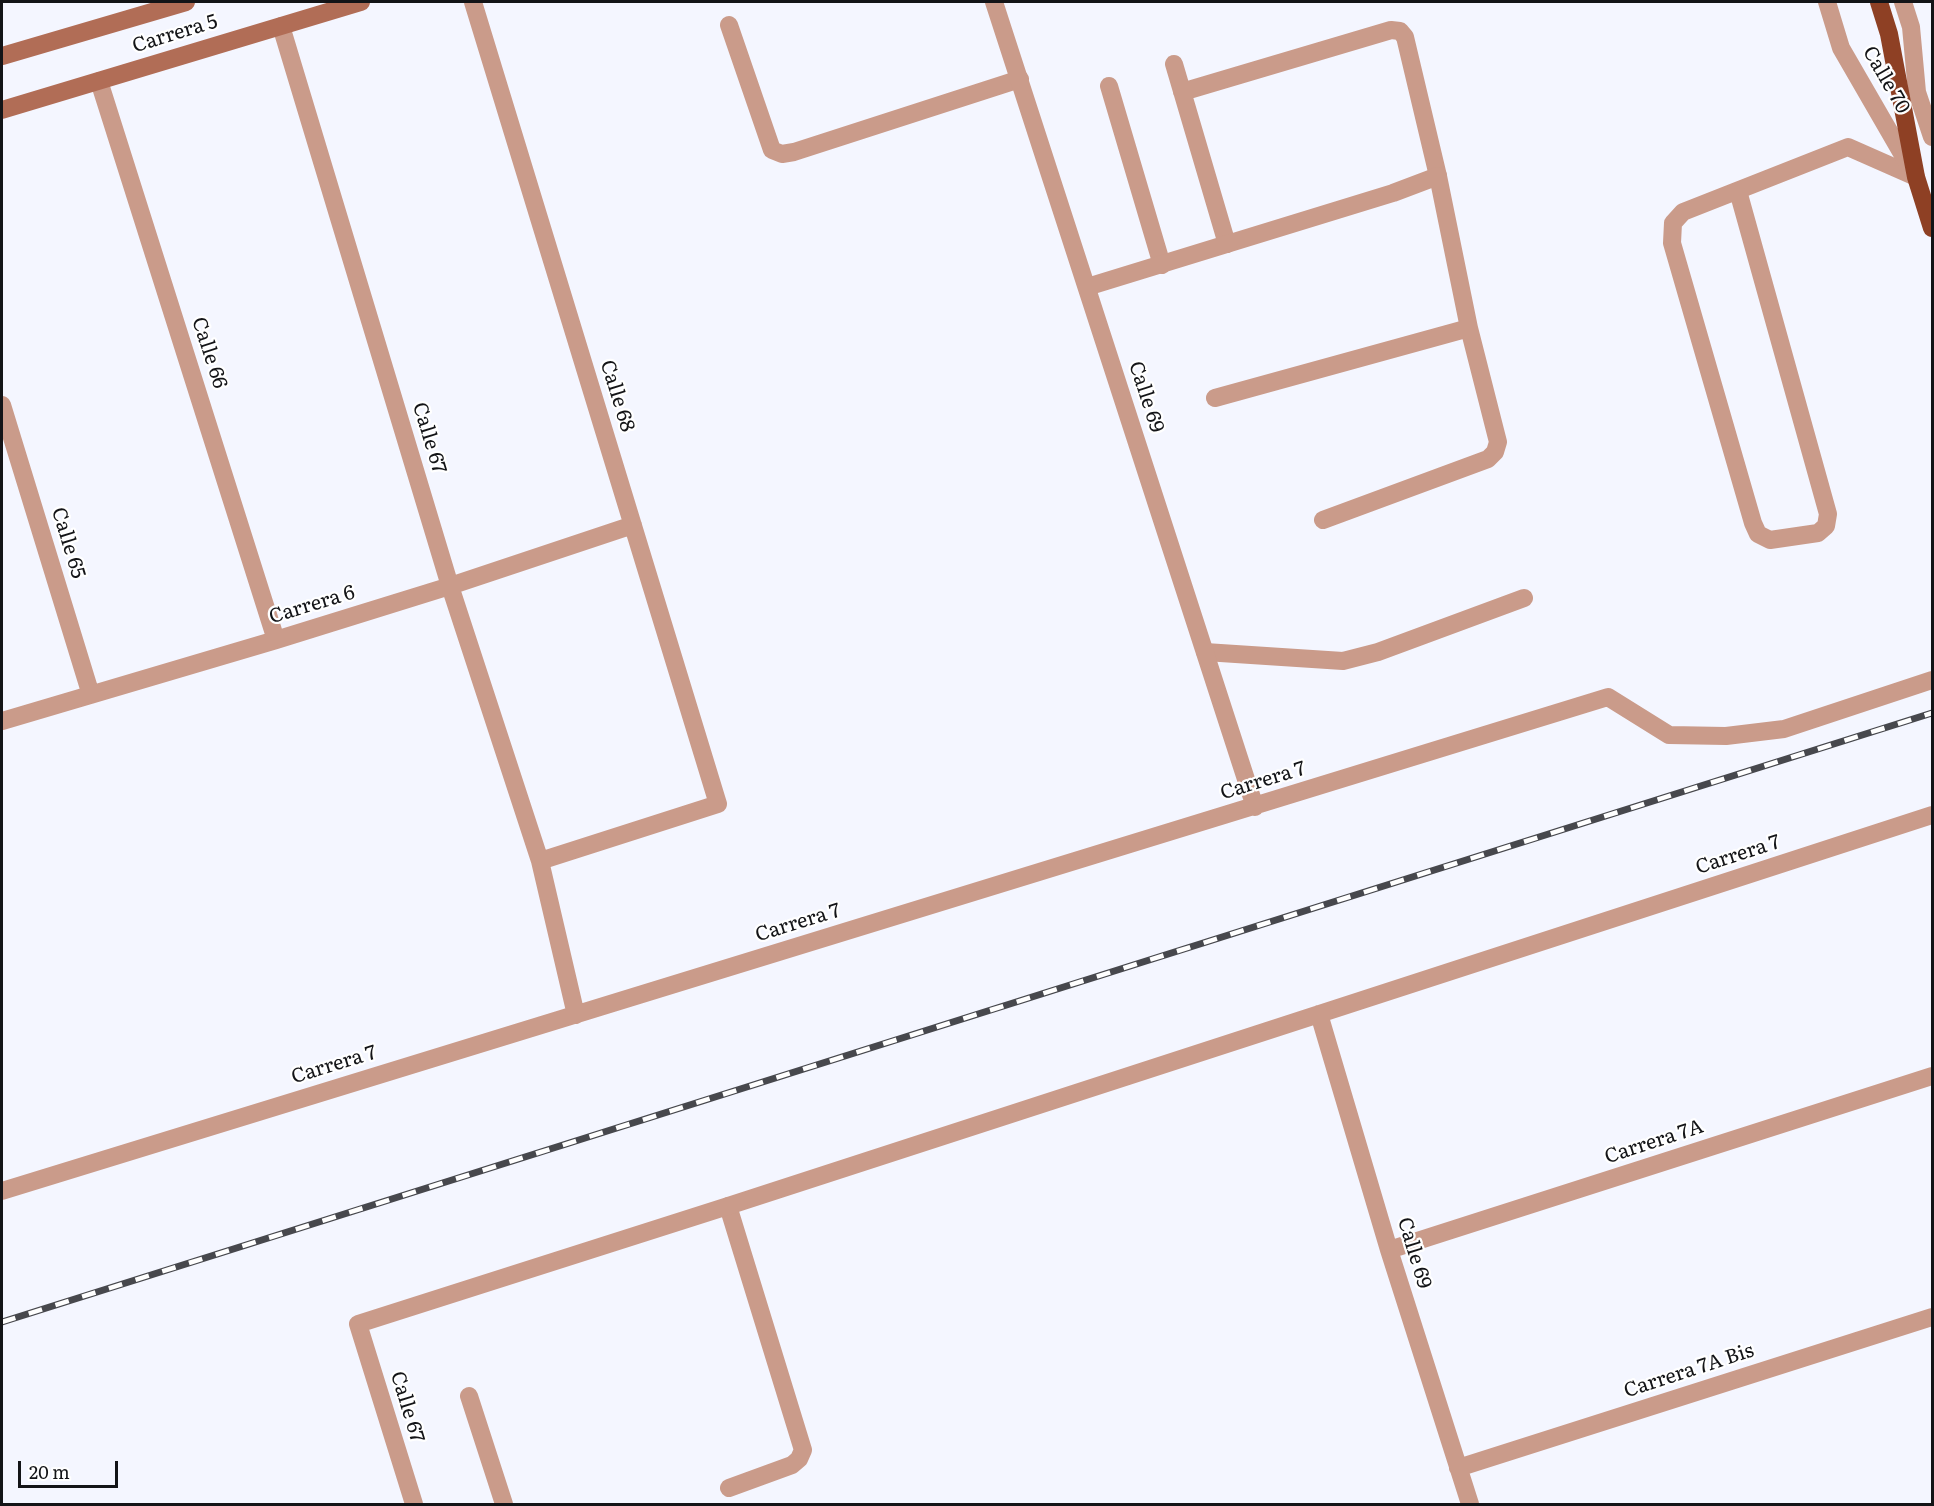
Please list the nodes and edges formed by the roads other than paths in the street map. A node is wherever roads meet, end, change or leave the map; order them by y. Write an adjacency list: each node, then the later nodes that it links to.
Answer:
1 (186, 2): 10 (main road, Carrera 5)
2 (361, 2): 9 (main road, Carrera 5)
3 (473, 2): 29 (street, Calle 68)
4 (994, 2): 12 (street, Calle 69)
5 (1827, 2): 19 (street, Calle 70)
6 (1879, 2): 19 (highway)
7 (1903, 2): 17 (street)
8 (729, 25): 12 (street)
9 (281, 26): 13 (main road, Carrera 5); 30 (street, Calle 67)
10 (2, 56)
11 (1174, 64): 15 (street)
12 (1020, 80): 24 (street, Calle 69)
13 (99, 81): 16 (main road, Carrera 5); 32 (street, Calle 66)
14 (1109, 86): 23 (street)
15 (1182, 92): 18 (street); 22 (street)
16 (2, 110)
17 (1932, 137)
18 (1438, 176): 22 (street); 25 (street)
19 (1916, 177): 20 (street); 21 (highway)
20 (1738, 191): 20 (street)
21 (1932, 228)
22 (1227, 244): 23 (street)
23 (1162, 265): 24 (street)
24 (1087, 287): 33 (street, Calle 69)
25 (1469, 328): 26 (street); 28 (street)
26 (1215, 398)
27 (2, 405): 35 (street, Calle 65)
28 (1323, 520)
29 (633, 525): 30 (street, Carrera 6); 39 (street, Calle 68)
30 (450, 586): 32 (street, Carrera 6); 39 (street, Calle 67)
31 (1524, 598): 33 (street)
32 (276, 640): 35 (street, Carrera 6)
33 (1205, 652): 37 (street, Calle 69)
34 (1932, 680): 37 (street, Carrera 7)
35 (91, 694): 36 (street, Carrera 6)
36 (2, 721)
37 (1255, 807): 41 (street, Carrera 7)
38 (1932, 815): 40 (street, Carrera 7)
39 (540, 861): 41 (street, Calle 67)
40 (1319, 1014): 44 (street, Carrera 7); 45 (street, Calle 69)
41 (576, 1015): 43 (street, Carrera 7)
42 (1932, 1076): 45 (street, Carrera 7A)
43 (2, 1191)
44 (728, 1206): 47 (street, Carrera 7); 50 (street)
45 (1389, 1251): 49 (street, Calle 69)
46 (1932, 1317): 49 (street, Carrera 7A Bis)
47 (358, 1323): 51 (street, Calle 67)
48 (469, 1396): 52 (street)
49 (1458, 1468): 53 (street, Calle 69)
50 (729, 1488)
51 (414, 1504)
52 (504, 1504)
53 (1470, 1504)

